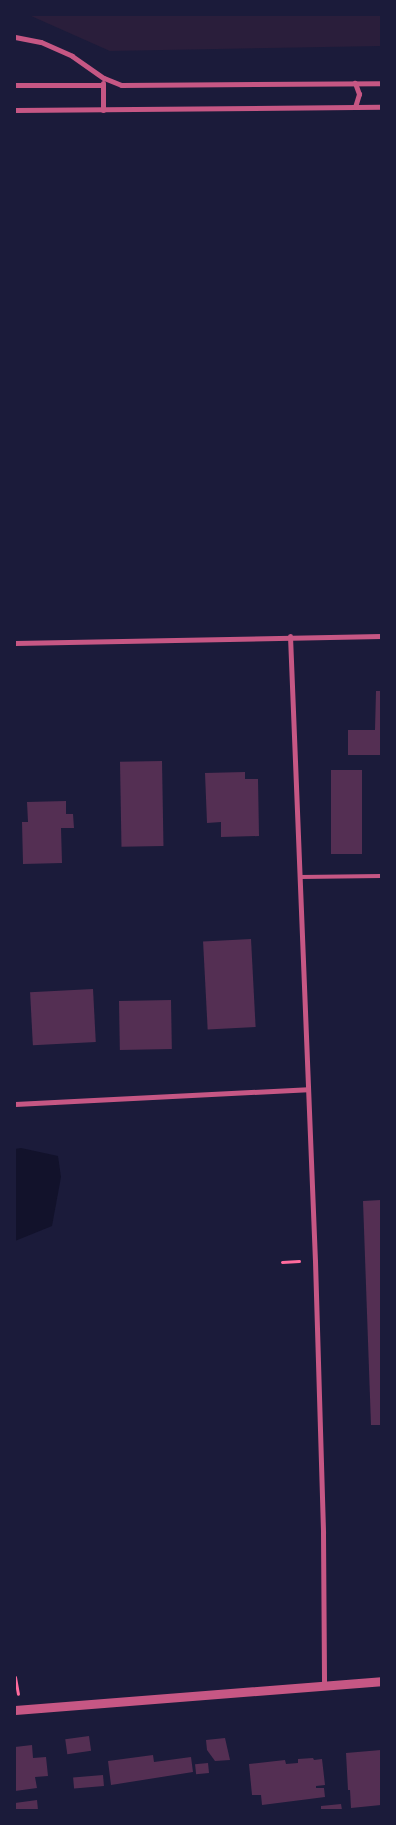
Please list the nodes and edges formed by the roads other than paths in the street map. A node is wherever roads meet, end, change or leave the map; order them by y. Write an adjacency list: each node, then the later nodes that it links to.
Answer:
1 (15, 37): 2 (street)
2 (104, 78): 4 (street); 6 (street)
3 (381, 83): 4 (street)
4 (355, 84): 7 (street)
5 (15, 85): 6 (street)
6 (103, 85): 10 (street)
7 (355, 107): 8 (street); 10 (street)
8 (381, 107)
9 (15, 110): 10 (street)
10 (103, 110)
11 (290, 636): 12 (street); 13 (street); 15 (street)
12 (381, 636)
13 (15, 642)
14 (381, 876): 15 (lane)
15 (300, 877): 16 (street)
16 (308, 1089): 17 (street); 19 (street)
17 (15, 1104)
18 (381, 1681): 19 (street)
19 (324, 1684): 20 (street)
20 (15, 1710)

